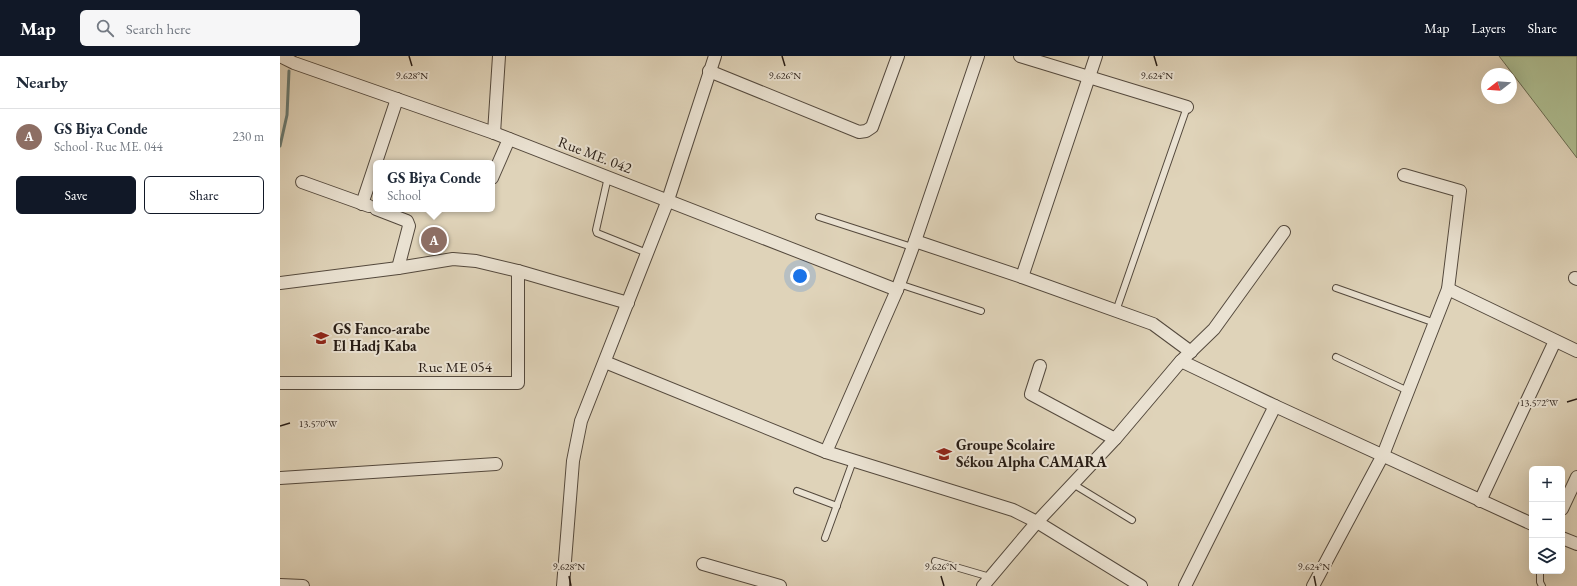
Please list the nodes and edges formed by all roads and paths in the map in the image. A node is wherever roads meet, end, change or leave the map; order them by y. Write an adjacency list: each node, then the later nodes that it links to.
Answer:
1 (280, 56): 10 (street, Rue ME. 042)
2 (499, 56): 12 (street)
3 (715, 56): 8 (street)
4 (898, 56): 8 (street)
5 (978, 56): 26 (street)
6 (1020, 56): 9 (street)
7 (1096, 56): 9 (street)
8 (709, 71): 20 (street)
9 (1089, 77): 11 (street); 30 (street)
10 (397, 99): 12 (street, Rue ME. 042); 14 (street)
11 (1187, 107): 37 (lane)
12 (494, 133): 13 (street, Rue ME. 042)
13 (509, 139): 16 (street); 18 (street, Rue ME. 042)
14 (377, 160)
15 (373, 171): 21 (street)
16 (495, 171)
17 (1404, 175): 34 (street)
18 (608, 177): 20 (street, Rue ME. 042); 27 (lane)
19 (302, 182): 21 (street)
20 (668, 200): 27 (street); 32 (street, Rue ME. 042)
21 (362, 204): 22 (street)
22 (373, 208)
23 (384, 212): 28 (street)
24 (819, 217): 26 (lane)
25 (1284, 232): 41 (street)
26 (914, 244): 30 (street); 32 (street)
27 (647, 253): 35 (street)
28 (398, 268): 29 (street); 31 (street)
29 (518, 271): 35 (street); 46 (street, Rue ME 054)
30 (1022, 277): 37 (street)
31 (280, 283)
32 (898, 287): 36 (lane); 50 (street)
33 (1336, 288): 38 (lane)
34 (1448, 289): 38 (street); 39 (street)
35 (628, 302): 44 (street)
36 (980, 311)
37 (1116, 311): 41 (street)
38 (1435, 323): 47 (street)
39 (1555, 341): 40 (street); 58 (street)
40 (1577, 351)
41 (1191, 352): 43 (street)
42 (1336, 357): 47 (lane)
43 (1181, 361): 48 (street); 49 (street)
44 (605, 362): 50 (street); 73 (street)
45 (1040, 366): 49 (street)
46 (280, 383)
47 (1408, 391): 51 (street)
48 (1275, 406): 51 (street); 76 (street)
49 (1115, 439): 56 (street)
50 (826, 452): 52 (street)
51 (1383, 455): 58 (street); 77 (street)
52 (854, 461): 60 (lane); 62 (street)
53 (496, 464): 55 (street)
54 (1577, 477): 59 (street)
55 (280, 478)
56 (1073, 484): 61 (lane); 62 (street)
57 (797, 491): 60 (lane)
58 (1480, 501): 63 (street)
59 (1565, 503)
60 (837, 506): 64 (lane)
61 (1132, 520)
62 (1037, 522): 70 (street); 75 (street)
63 (1529, 523)
64 (825, 538)
65 (1565, 539): 66 (street)
66 (1577, 544)
67 (935, 561): 70 (lane)
68 (704, 564): 74 (street)
69 (1540, 574): 78 (lane)
70 (987, 582)
71 (280, 585): 72 (street)
72 (303, 586)
73 (563, 586)
74 (780, 586)
75 (1141, 586)
76 (1185, 586)
77 (1313, 586)
78 (1542, 586)

